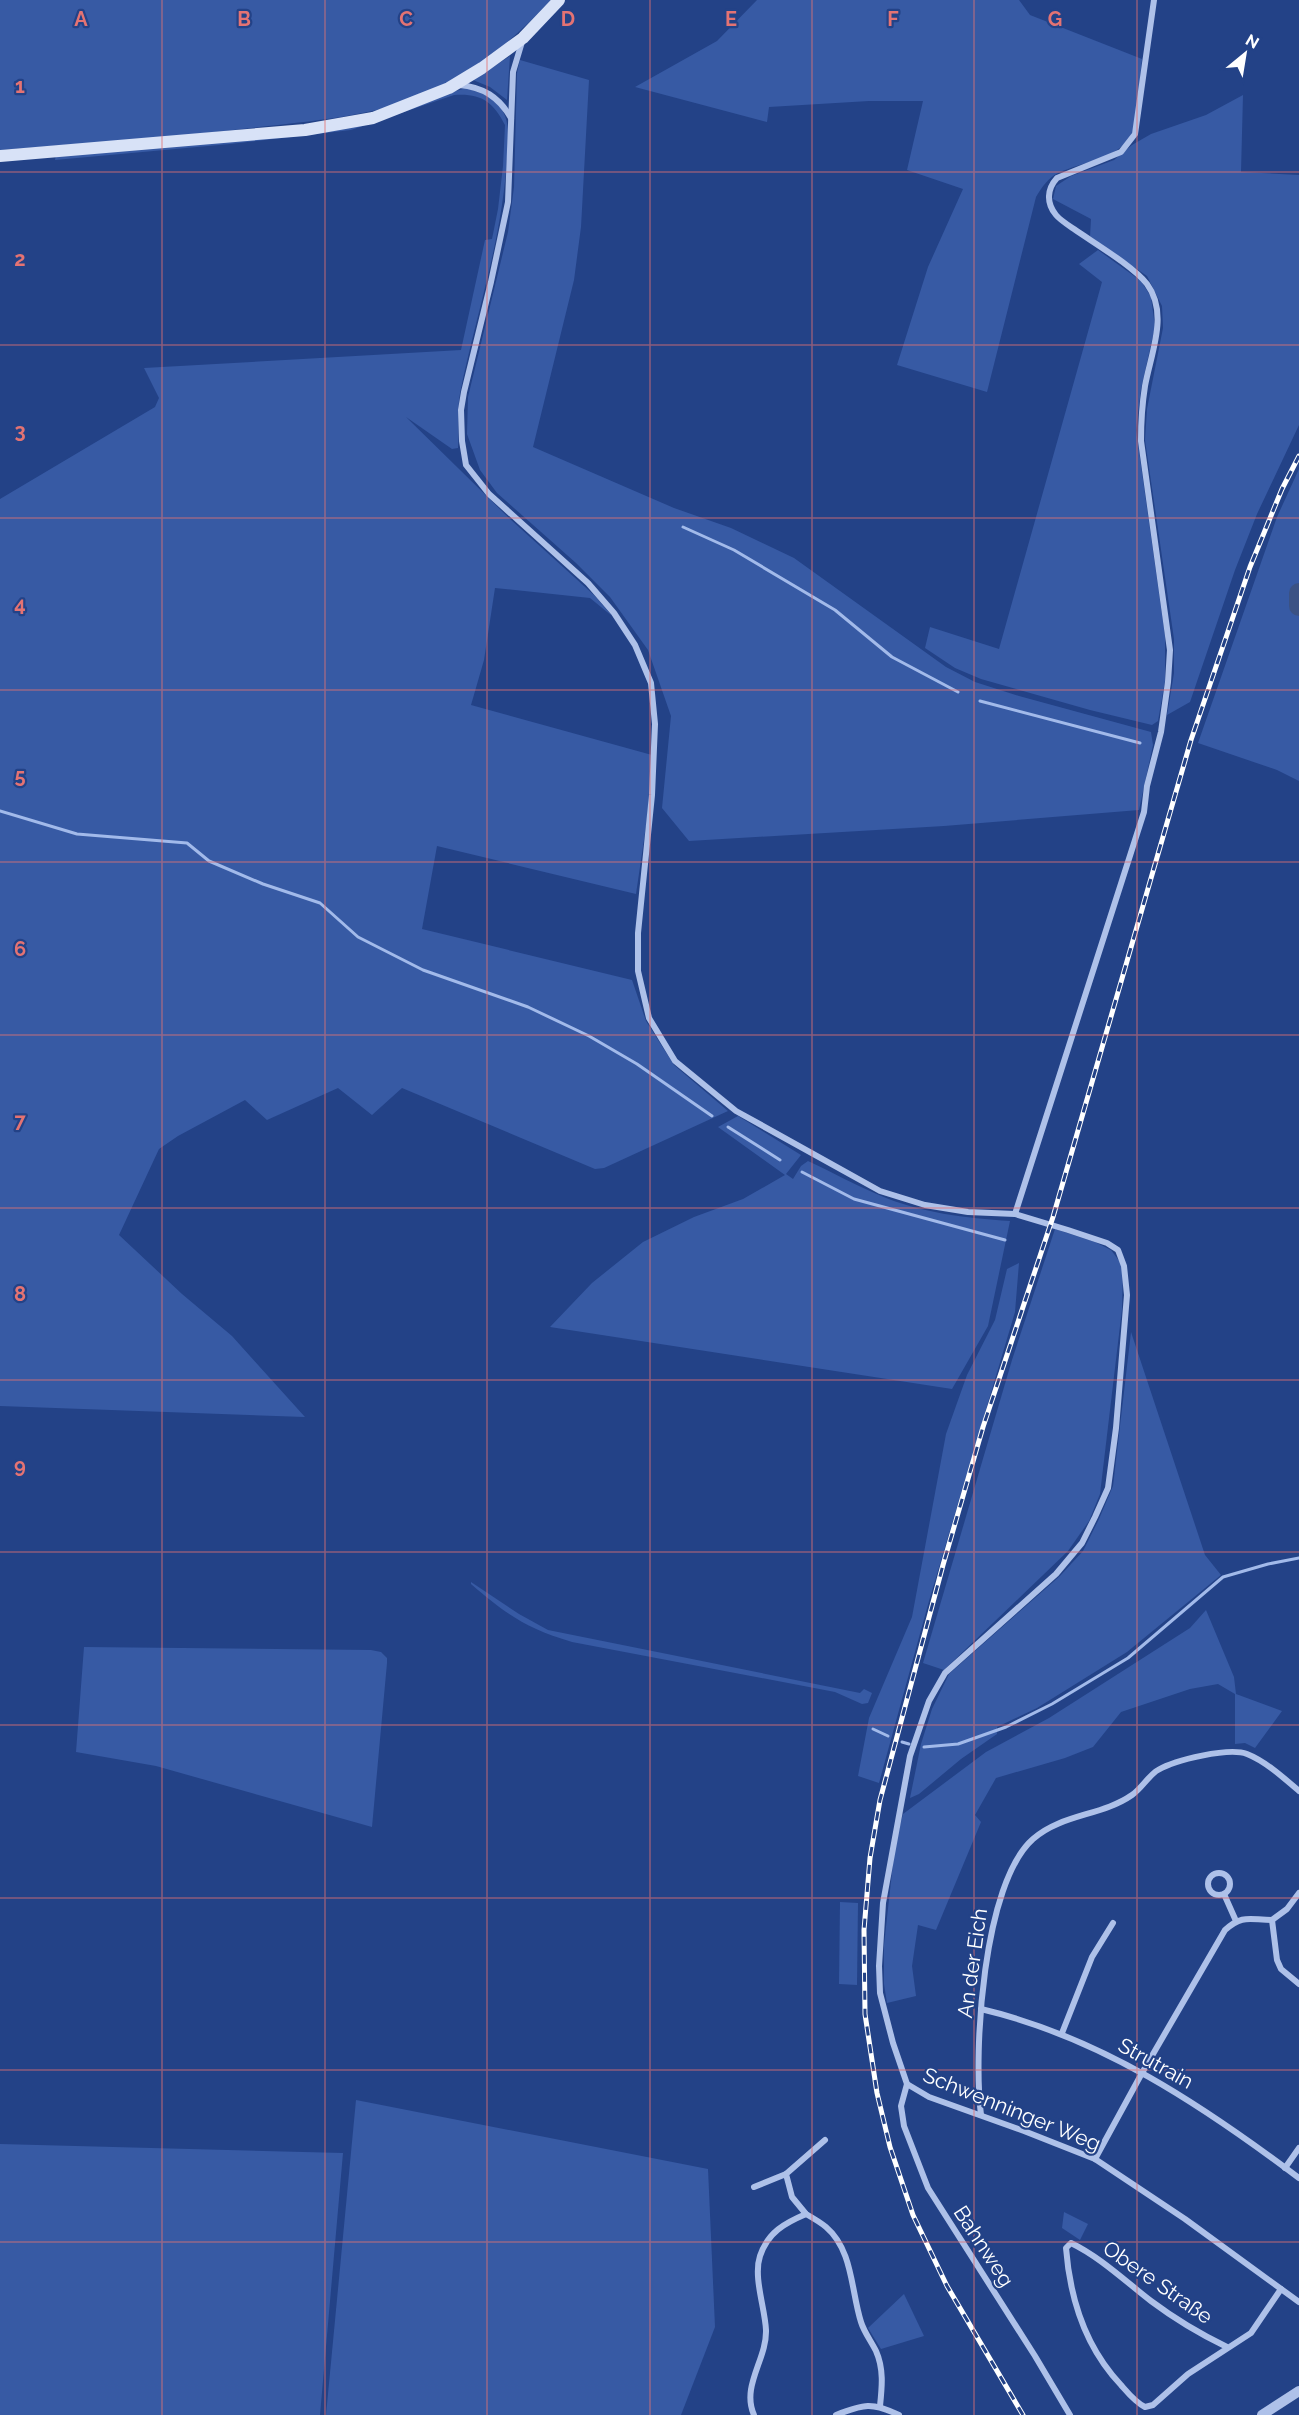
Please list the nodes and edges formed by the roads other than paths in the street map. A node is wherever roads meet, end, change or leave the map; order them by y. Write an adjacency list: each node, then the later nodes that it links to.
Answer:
1 (559, 0): 3 (main road)
2 (1154, 0): 7 (street)
3 (523, 38): 4 (main road); 5 (street, Schwenninger Weg)
4 (455, 84): 5 (street); 6 (main road)
5 (512, 118): 7 (street, Schwenninger Weg)
6 (0, 156)
7 (1015, 1214): 18 (street, Schwenninger Weg)
8 (1299, 1791): 15 (street, An der Eich)
9 (1299, 1893): 11 (street)
10 (1224, 1894): 12 (street)
11 (1272, 1920): 12 (street); 14 (street)
12 (1236, 1921): 17 (street)
13 (1113, 1923): 16 (street)
14 (1299, 1984)
15 (981, 2009): 16 (street, Strutrain); 19 (street, An der Eich)
16 (1062, 2033): 17 (street, Strutrain)
17 (1142, 2073): 22 (street); 23 (street, Strutrain)
18 (907, 2084): 19 (street, Schwenninger Weg); 36 (street, Bahnweg)
19 (981, 2115): 22 (street, Schwenninger Weg)
20 (825, 2140): 24 (street)
21 (1299, 2148): 23 (street)
22 (1095, 2159): 28 (street, Schwenninger Weg)
23 (1285, 2168): 25 (street, Strutrain)
24 (786, 2174): 26 (street); 27 (street)
25 (1299, 2178)
26 (754, 2187)
27 (806, 2214): 32 (street); 33 (street)
28 (1281, 2289): 29 (street, Schwenninger Weg); 30 (street)
29 (1299, 2302)
30 (1227, 2347): 30 (street, Obere Straße)
31 (1299, 2391): 37 (street)
32 (880, 2406): 34 (street); 35 (street)
33 (754, 2415)
34 (836, 2415)
35 (899, 2415)
36 (1070, 2415)
37 (1262, 2415)

